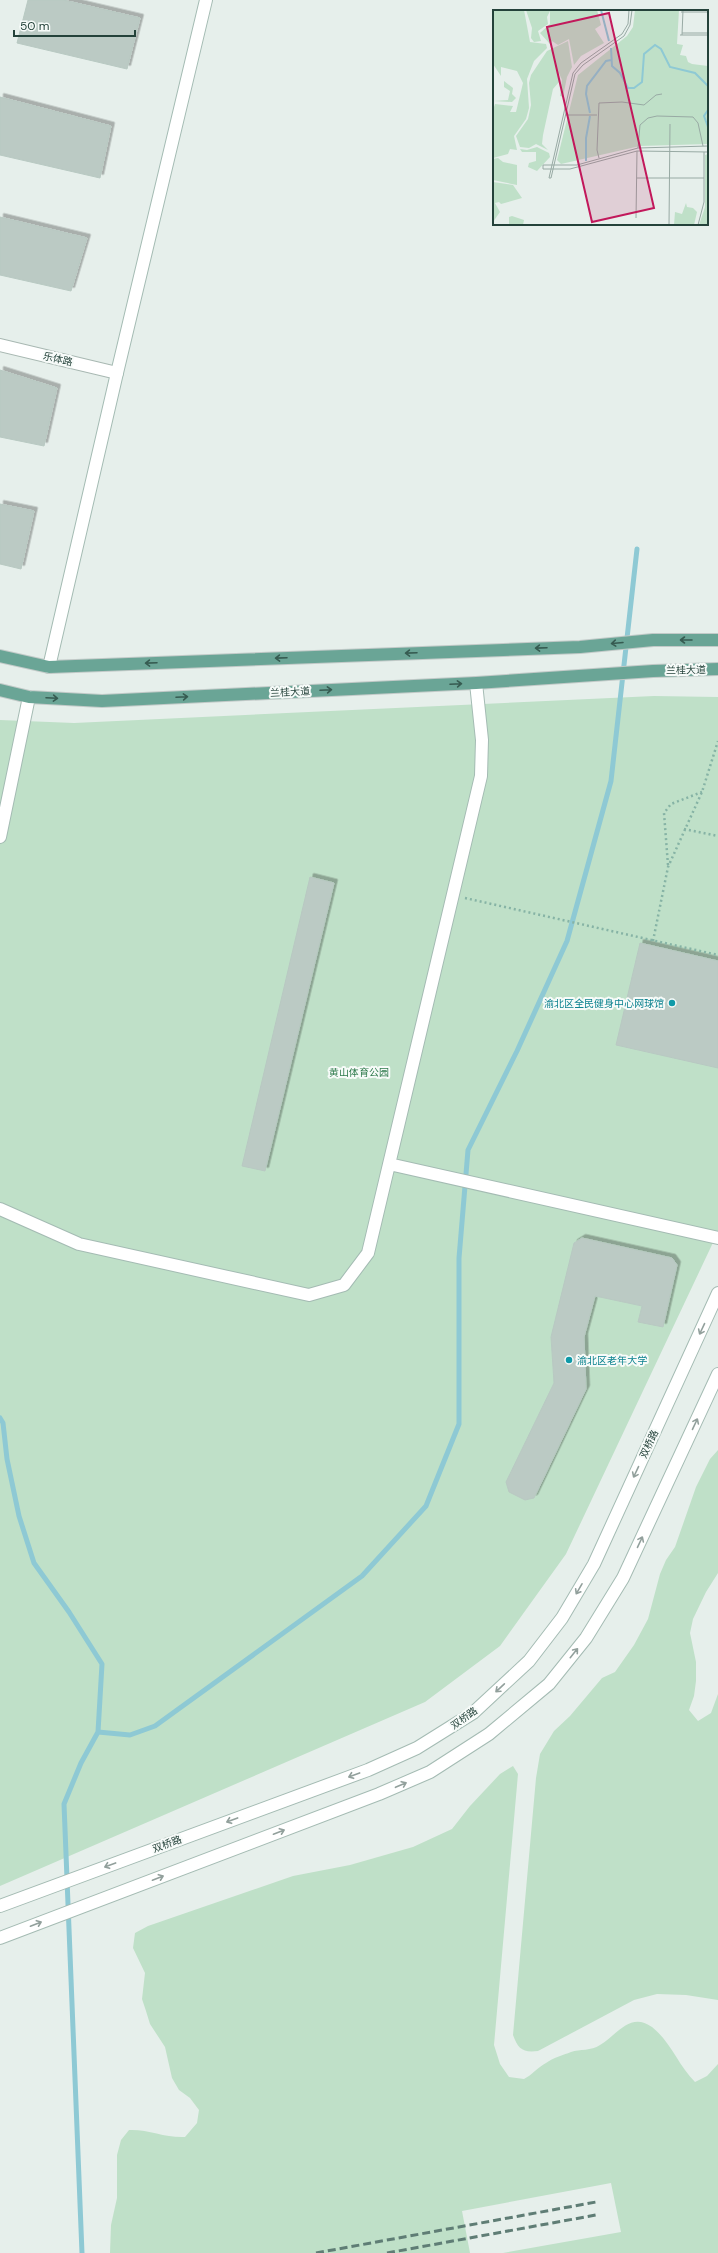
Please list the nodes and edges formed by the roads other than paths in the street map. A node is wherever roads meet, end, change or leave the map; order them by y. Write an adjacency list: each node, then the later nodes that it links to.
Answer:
1 (206, 0): 3 (street)
2 (0, 345): 3 (street, 乐体路)
3 (117, 373): 6 (street)
4 (718, 640): 6 (main road, one-way to 6)
5 (0, 656): 6 (main road)
6 (49, 667)
7 (718, 669): 8 (main road, 兰桂大道)
8 (476, 682): 10 (main road, 兰桂大道, one-way to 8); 12 (street)
9 (0, 690): 10 (main road, 兰桂大道)
10 (30, 696): 11 (street)
11 (0, 837)
12 (389, 1164): 13 (street); 14 (street)
13 (0, 1209)
14 (718, 1238)
15 (718, 1293): 17 (street, 双桥路, one-way to 17)
16 (718, 1374): 18 (street, one-way to 16)
17 (0, 1906)
18 (0, 1938)

